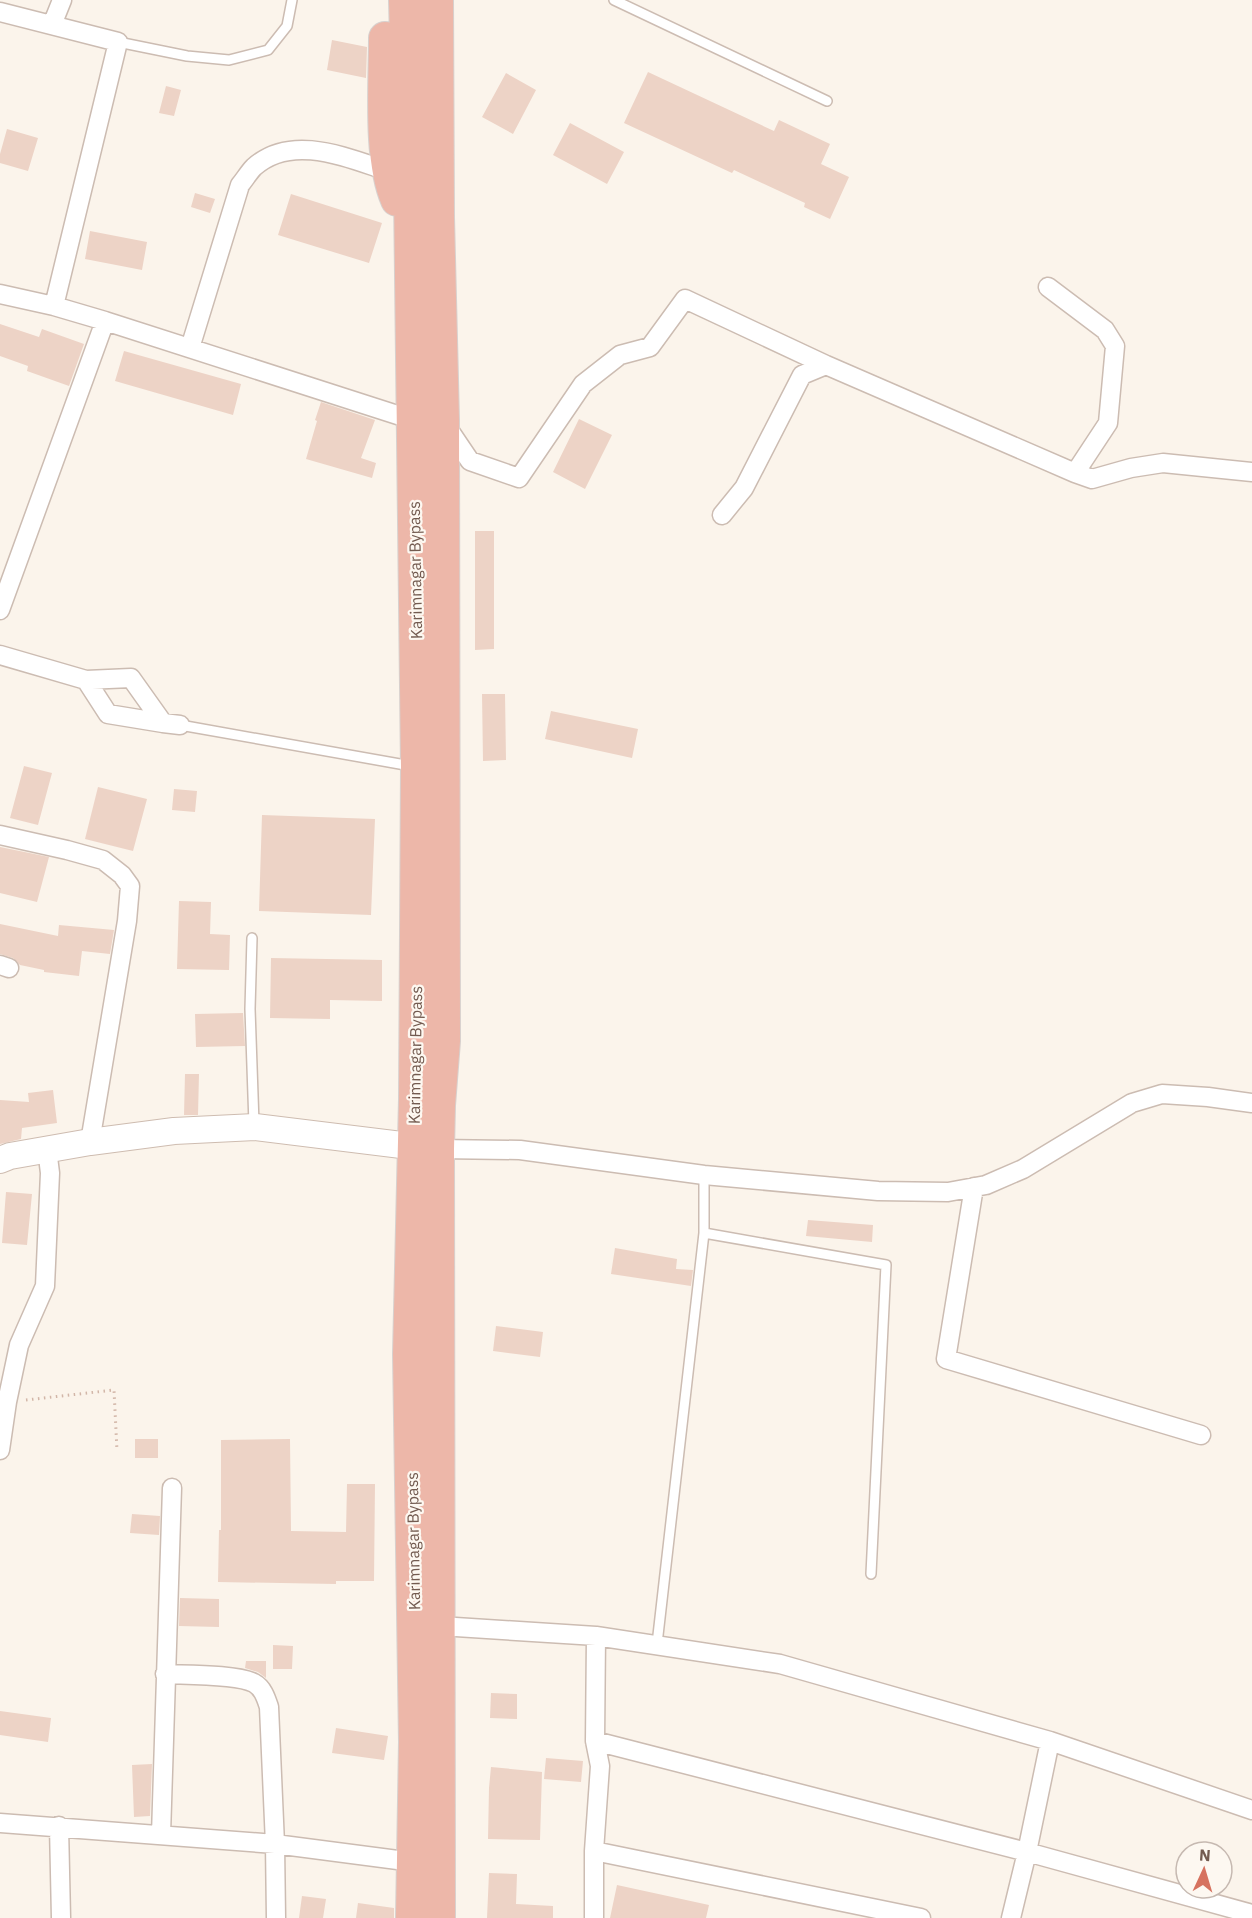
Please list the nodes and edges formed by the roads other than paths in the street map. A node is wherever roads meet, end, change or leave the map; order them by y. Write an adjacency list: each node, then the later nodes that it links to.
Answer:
1 (62, 0): 8 (street)
2 (292, 0): 9 (lane)
3 (384, 0): 11 (highway)
4 (405, 0): 12 (highway, Karimnagar Bypass)
5 (437, 0): 19 (highway)
6 (614, 0): 10 (lane)
7 (0, 12): 8 (street)
8 (52, 25): 9 (street)
9 (118, 42): 15 (street)
10 (827, 101)
11 (388, 171): 12 (highway); 17 (street)
12 (411, 231): 19 (highway, Karimnagar Bypass)
13 (1048, 287): 20 (street)
14 (0, 294): 15 (street)
15 (54, 306): 16 (street)
16 (105, 321): 17 (street); 23 (street)
17 (190, 348): 19 (street)
18 (826, 365): 19 (street); 20 (street); 22 (street)
19 (428, 420): 27 (highway, Karimnagar Bypass); 33 (highway, Karimnagar Bypass)
20 (1075, 472): 21 (street)
21 (1252, 472)
22 (722, 515)
23 (0, 610)
24 (0, 655): 25 (street)
25 (87, 680): 26 (street); 26 (street)
26 (172, 724): 27 (lane)
27 (417, 767): 33 (highway, Karimnagar Bypass)
28 (0, 835): 32 (street)
29 (252, 938): 31 (lane)
30 (1252, 1103): 37 (street)
31 (255, 1126): 32 (street); 33 (street)
32 (90, 1142): 34 (street)
33 (426, 1148): 36 (street); 43 (highway, Karimnagar Bypass); 56 (highway, Karimnagar Bypass)
34 (47, 1149): 35 (street); 40 (street)
35 (0, 1160)
36 (704, 1175): 37 (street); 38 (lane)
37 (974, 1187): 39 (street)
38 (704, 1233): 42 (lane); 45 (lane)
39 (1201, 1435)
40 (0, 1450)
41 (172, 1488): 46 (street)
42 (871, 1574)
43 (440, 1626): 44 (street); 61 (highway, Karimnagar Bypass)
44 (596, 1636): 45 (street); 47 (street)
45 (657, 1644): 48 (street)
46 (165, 1674): 52 (street); 53 (street)
47 (595, 1741): 54 (street); 55 (street)
48 (1050, 1741): 49 (street); 55 (street)
49 (1252, 1810)
50 (0, 1823): 51 (street)
51 (59, 1826): 52 (street); 58 (street)
52 (161, 1834): 53 (street)
53 (275, 1844): 56 (street); 59 (street)
54 (594, 1851): 62 (street); 63 (street)
55 (1027, 1852): 57 (street); 64 (street)
56 (413, 1862): 60 (highway, Karimnagar Bypass)
57 (1252, 1914)
58 (60, 1918)
59 (276, 1918)
60 (412, 1918)
61 (439, 1918)
62 (594, 1918)
63 (921, 1918)
64 (1011, 1918)

